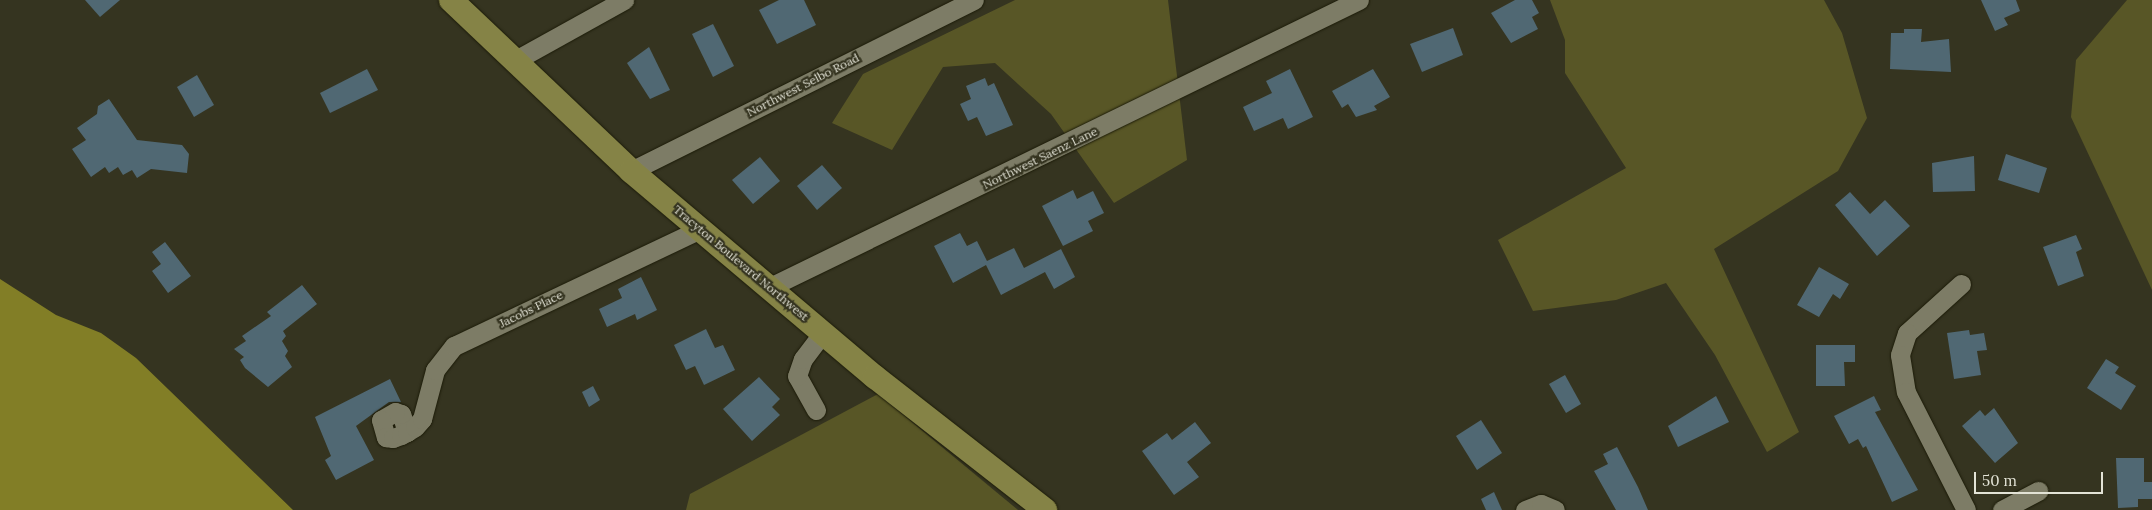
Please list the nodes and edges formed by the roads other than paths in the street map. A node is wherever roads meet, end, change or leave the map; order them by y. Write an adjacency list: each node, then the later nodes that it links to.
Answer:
1 (451, 0): 5 (main road, Tracyton Boulevard Northwest)
2 (624, 0): 5 (street)
3 (974, 0): 6 (street, Northwest Selbo Road)
4 (1359, 0): 9 (street, Northwest Saenz Lane)
5 (514, 61): 6 (main road, Tracyton Boulevard Northwest)
6 (631, 171): 7 (main road, Tracyton Boulevard Northwest)
7 (700, 229): 9 (main road, Tracyton Boulevard Northwest); 12 (street, Jacobs Place)
8 (1961, 284): 17 (street)
9 (770, 287): 10 (main road, Tracyton Boulevard Northwest)
10 (823, 332): 11 (street); 14 (main road, Tracyton Boulevard Northwest)
11 (816, 410)
12 (408, 432)
13 (2038, 492): 18 (street)
14 (1045, 510)
15 (1525, 510): 16 (street)
16 (1555, 510)
17 (1966, 510)
18 (2002, 510)

